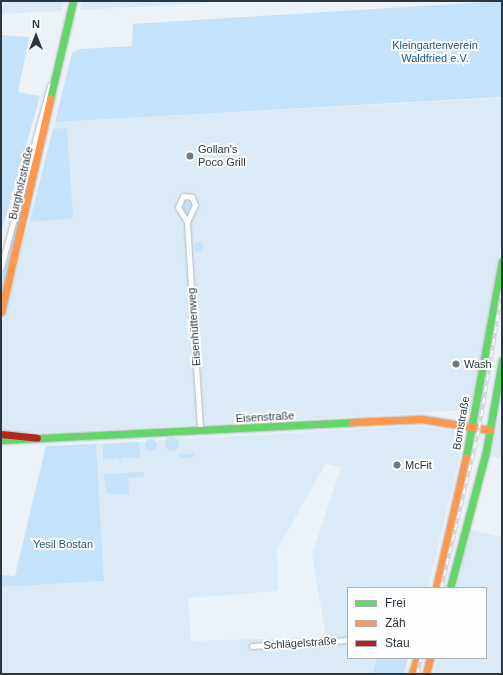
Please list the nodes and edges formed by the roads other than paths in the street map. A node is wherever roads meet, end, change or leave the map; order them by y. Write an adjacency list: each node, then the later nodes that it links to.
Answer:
1 (73, 1): 2 (street, Burgholzstraße)
2 (48, 101): 5 (street, Burgholzstraße); 6 (street, Burgholzstraße)
3 (187, 222): 3 (street, Eisenhüttenweg); 10 (street, Eisenhüttenweg)
4 (502, 262): 8 (street, Bornstraße)
5 (1, 267)
6 (1, 312)
7 (502, 360): 9 (street)
8 (472, 426): 9 (street, Eisenstraße); 10 (street, Eisenstraße); 14 (street, Bornstraße)
9 (490, 430): 15 (street)
10 (200, 431): 12 (street, Eisenstraße)
11 (1, 434): 12 (street, Eisenstraße)
12 (39, 439): 13 (street, Eisenstraße)
13 (1, 440)
14 (436, 587)
15 (450, 587)
16 (347, 640): 17 (street, Schlägelstraße)
17 (252, 646)
18 (417, 659): 20 (street)
19 (430, 659): 21 (street)
20 (412, 674)
21 (426, 674)

